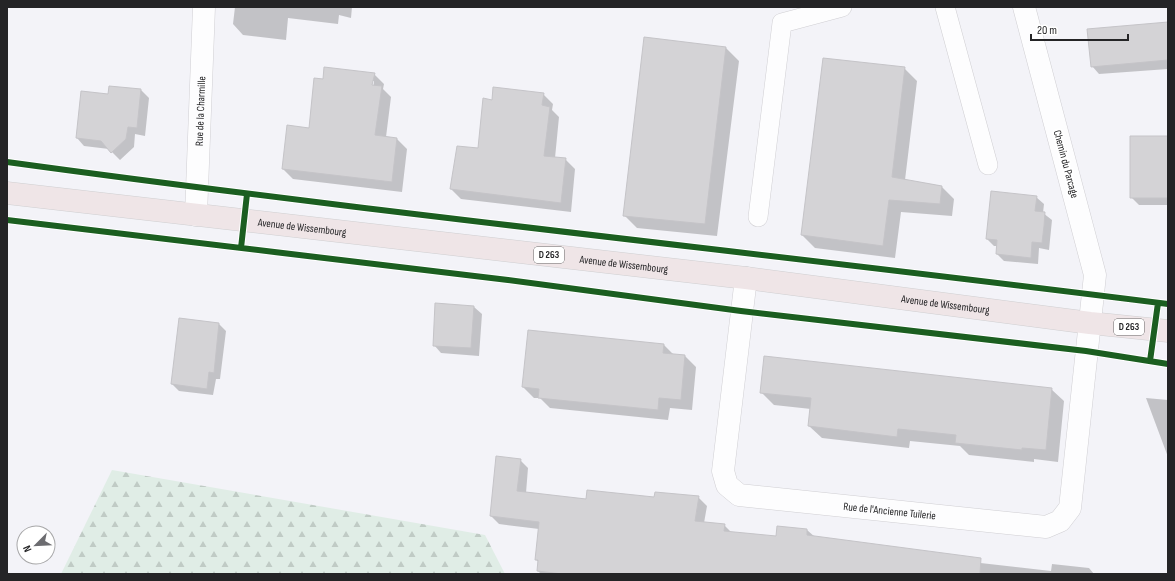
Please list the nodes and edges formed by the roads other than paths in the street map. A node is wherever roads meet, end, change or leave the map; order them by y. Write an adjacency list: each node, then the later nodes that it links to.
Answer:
1 (204, 7): 7 (street, Rue de la Charmille)
2 (842, 7): 8 (lane)
3 (945, 7): 5 (lane)
4 (1024, 7): 10 (street, Chemin du Parcage)
5 (988, 165)
6 (7, 193): 7 (main road, Avenue de Wissembourg / D 263)
7 (196, 215): 9 (main road, Avenue de Wissembourg / D 263)
8 (758, 217)
9 (746, 278): 10 (main road, Avenue de Wissembourg / D 263); 10 (street, Rue de l'Ancienne Tuilerie)
10 (1090, 323): 11 (main road, Avenue de Wissembourg / D 263)
11 (1168, 331)

